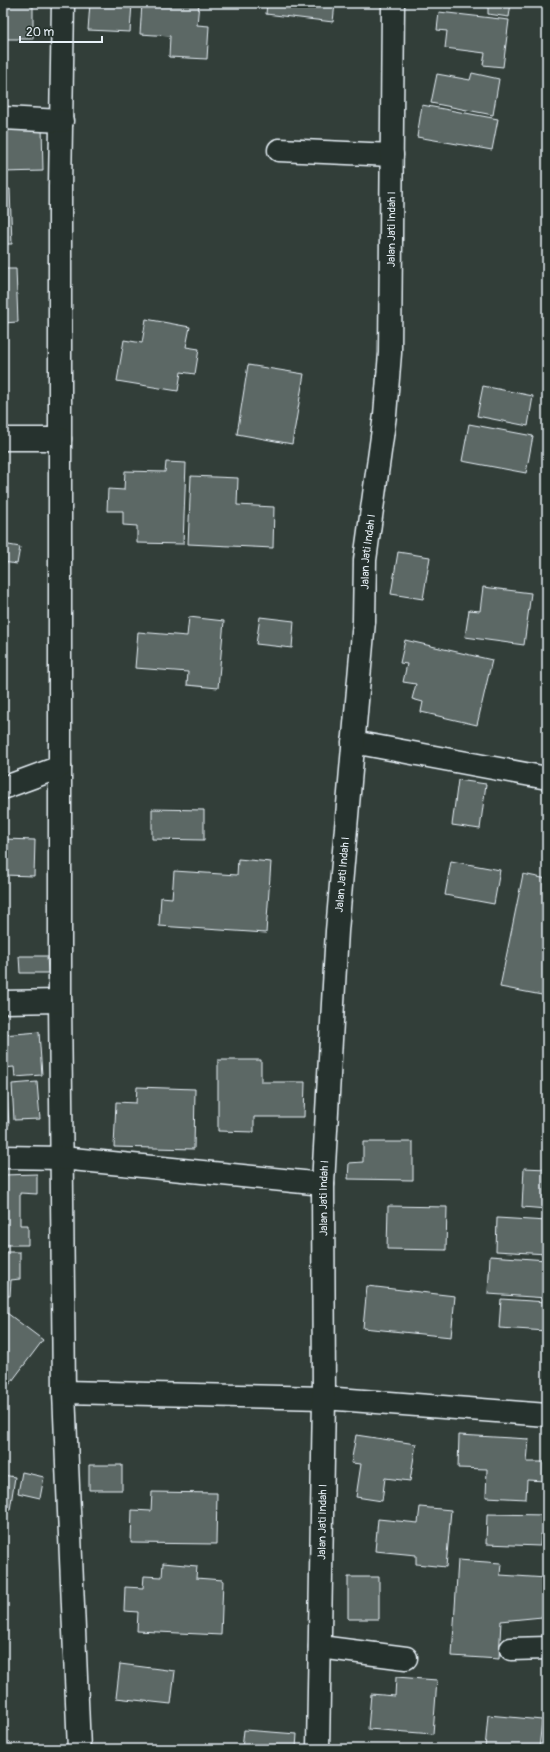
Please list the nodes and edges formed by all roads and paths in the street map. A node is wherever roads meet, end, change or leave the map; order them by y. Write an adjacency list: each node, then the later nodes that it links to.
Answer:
1 (63, 3): 4 (street)
2 (393, 3): 6 (street, Jalan Jati Indah I)
3 (3, 118): 4 (street)
4 (62, 121): 8 (street)
5 (279, 150): 6 (street)
6 (392, 155): 9 (street, Jalan Jati Indah I)
7 (3, 439): 8 (street)
8 (60, 440): 10 (street)
9 (353, 742): 11 (street); 17 (street, Jalan Jati Indah I)
10 (60, 767): 12 (street); 13 (street)
11 (547, 778)
12 (3, 788)
13 (60, 1001): 14 (street); 16 (street)
14 (3, 1002)
15 (3, 1157): 16 (street)
16 (62, 1158): 17 (street); 18 (street)
17 (323, 1184): 19 (street, Jalan Jati Indah I)
18 (64, 1392): 19 (street); 25 (street)
19 (324, 1398): 20 (street); 21 (street, Jalan Jati Indah I)
20 (547, 1415)
21 (320, 1647): 24 (street); 26 (street, Jalan Jati Indah I)
22 (547, 1648): 23 (street)
23 (511, 1649)
24 (406, 1658)
25 (79, 1749)
26 (318, 1749)

